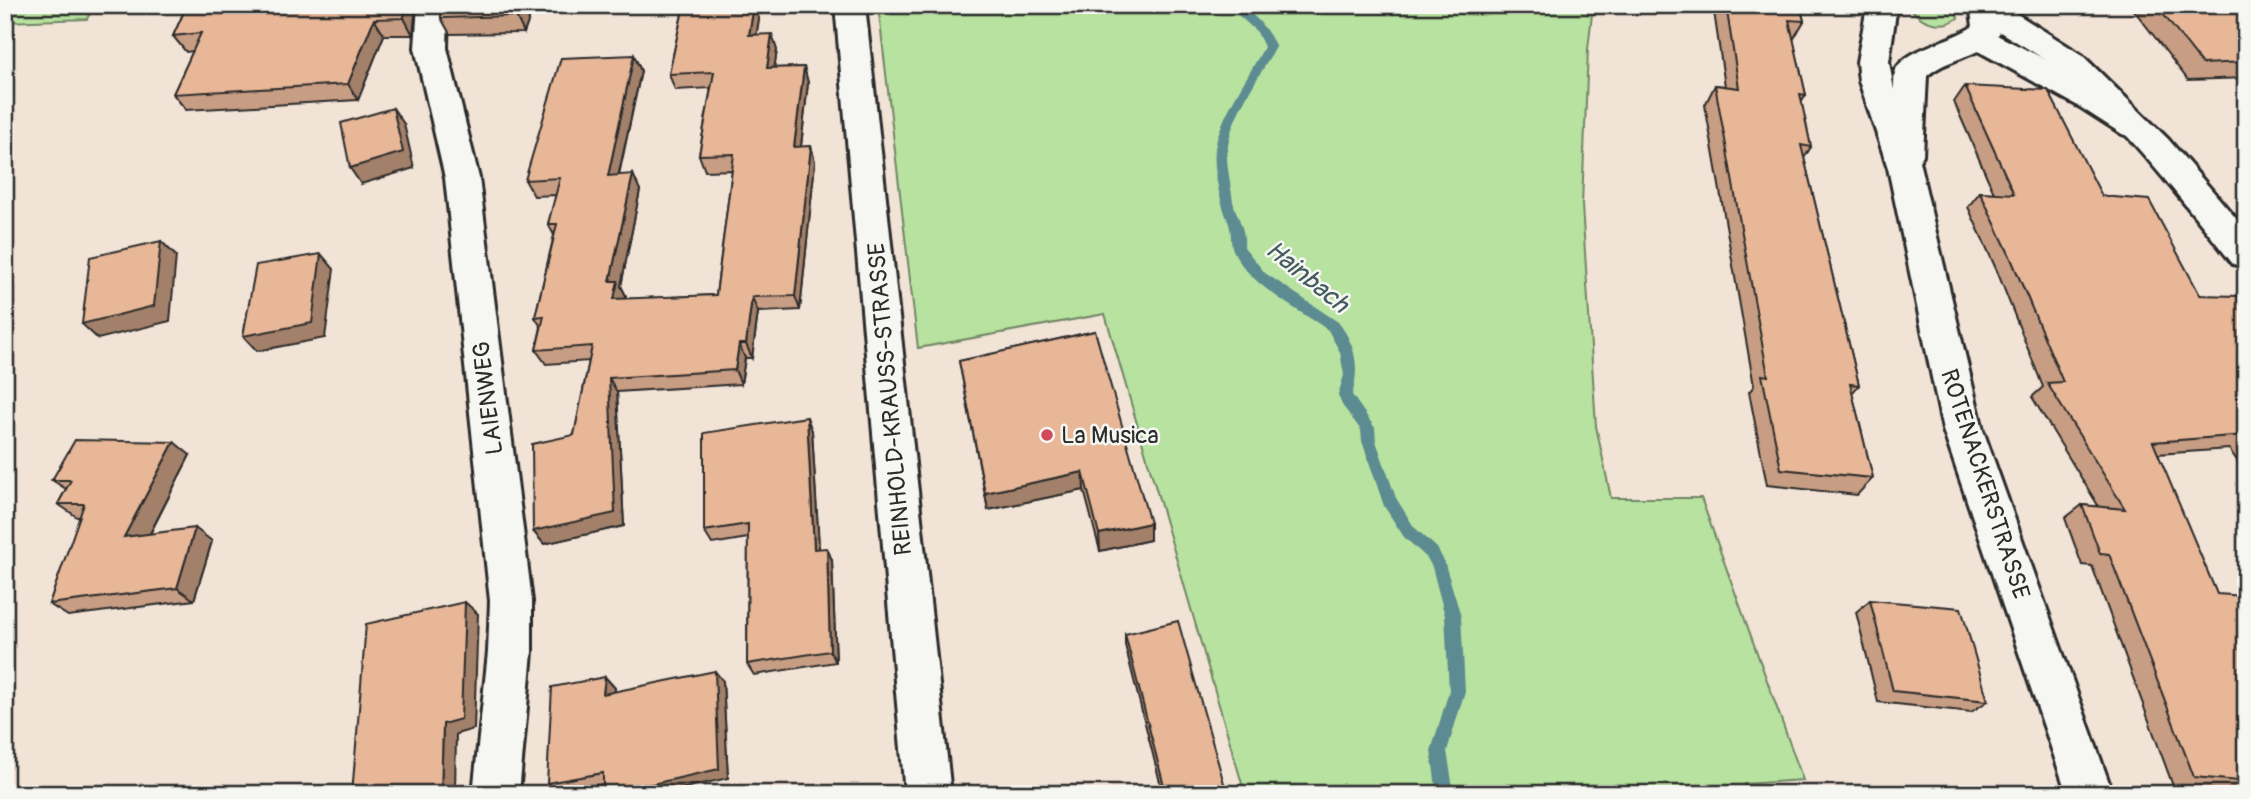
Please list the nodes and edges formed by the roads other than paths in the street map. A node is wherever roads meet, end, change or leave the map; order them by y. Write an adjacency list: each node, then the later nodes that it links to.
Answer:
1 (433, 5): 9 (street, LAIENWEG)
2 (850, 5): 10 (street, REINHOLD-KRAUSS-STRASSE)
3 (1983, 6): 5 (street); 6 (street)
4 (1893, 21): 5 (street, ROTENACKERSTRASSE); 7 (street, ROTENACKERSTRASSE)
5 (1968, 43): 6 (street); 7 (street, ROTENACKERSTRASSE)
6 (2141, 131): 8 (street)
7 (1905, 168): 11 (street, ROTENACKERSTRASSE)
8 (2246, 254)
9 (496, 794)
10 (928, 794)
11 (2090, 794)

